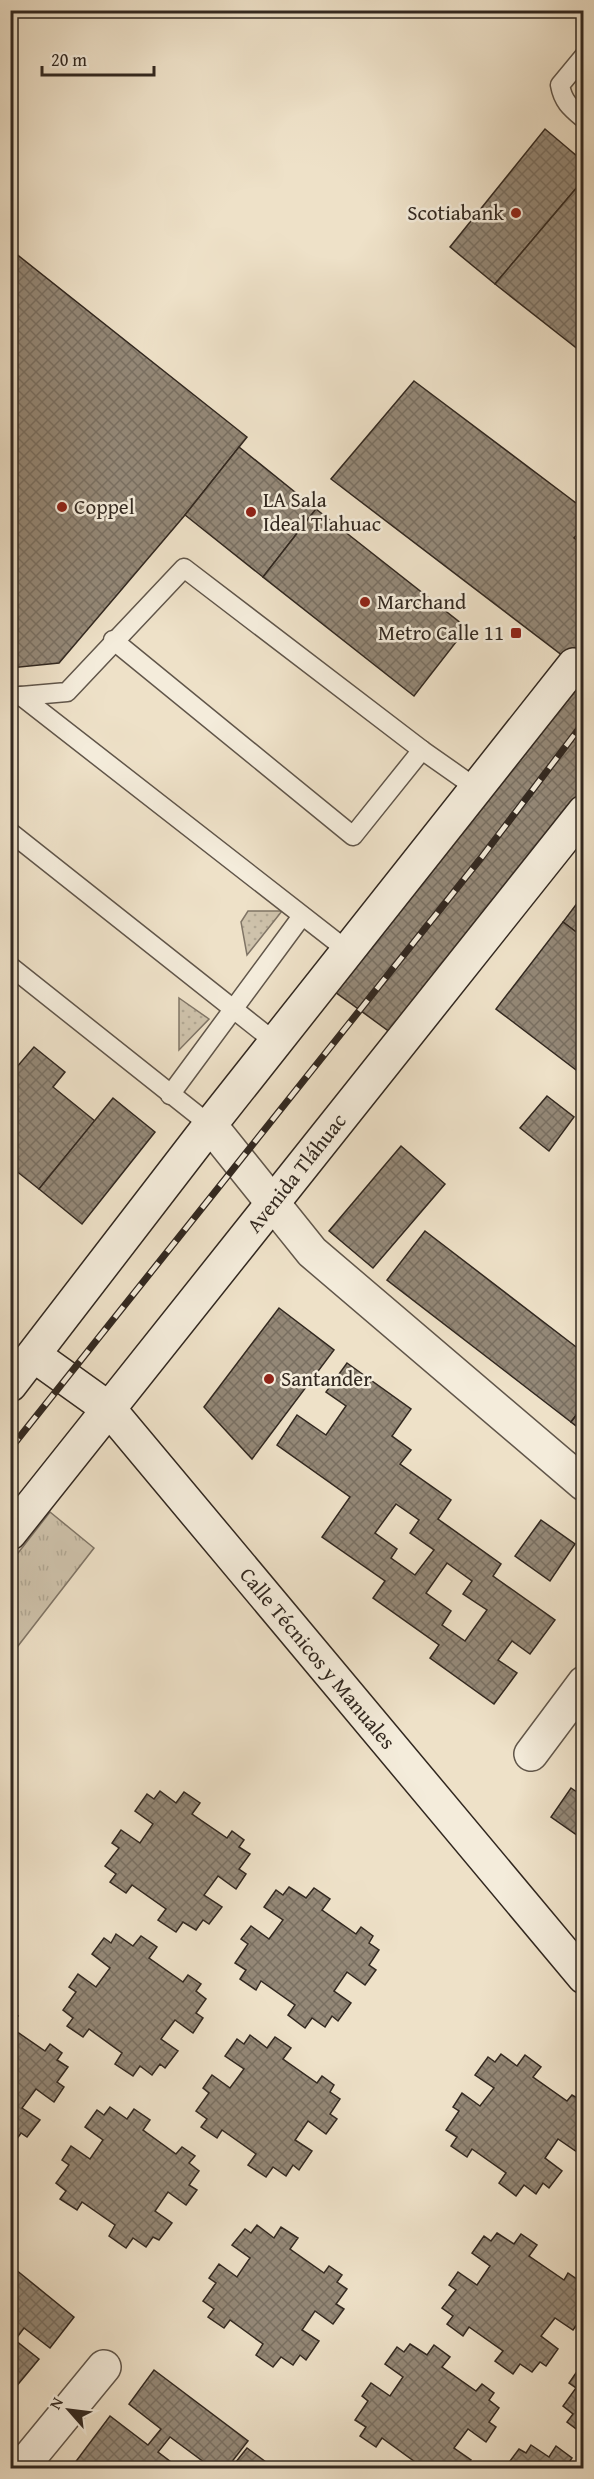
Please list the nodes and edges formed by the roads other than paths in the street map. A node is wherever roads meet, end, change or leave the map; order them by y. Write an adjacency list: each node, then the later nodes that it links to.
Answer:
1 (584, 56): 2 (lane)
2 (584, 119)
3 (113, 640): 5 (lane); 6 (lane); 6 (lane)
4 (574, 665): 7 (main road)
5 (16, 697): 10 (lane)
6 (422, 750): 7 (lane)
7 (476, 788): 11 (main road)
8 (584, 812): 17 (main road, Avenida Tláhuac)
9 (10, 832): 13 (lane)
10 (302, 915): 11 (lane); 13 (lane)
11 (348, 951): 14 (main road)
12 (10, 966): 15 (lane)
13 (233, 1008): 14 (lane); 15 (lane)
14 (275, 1042): 16 (main road)
15 (170, 1095): 16 (lane)
16 (210, 1125): 17 (main road); 18 (main road)
17 (273, 1205): 20 (main road, Avenida Tláhuac); 21 (main road)
18 (35, 1356): 19 (main road); 20 (main road, Calle Técnicos y Manuales)
19 (10, 1385)
20 (109, 1409): 22 (main road, Avenida Tláhuac); 25 (main road, Calle Técnicos y Manuales)
21 (584, 1484)
22 (10, 1533)
23 (584, 1683): 24 (main road)
24 (531, 1754)
25 (584, 1977)
26 (104, 2367): 27 (main road)
27 (21, 2469)

